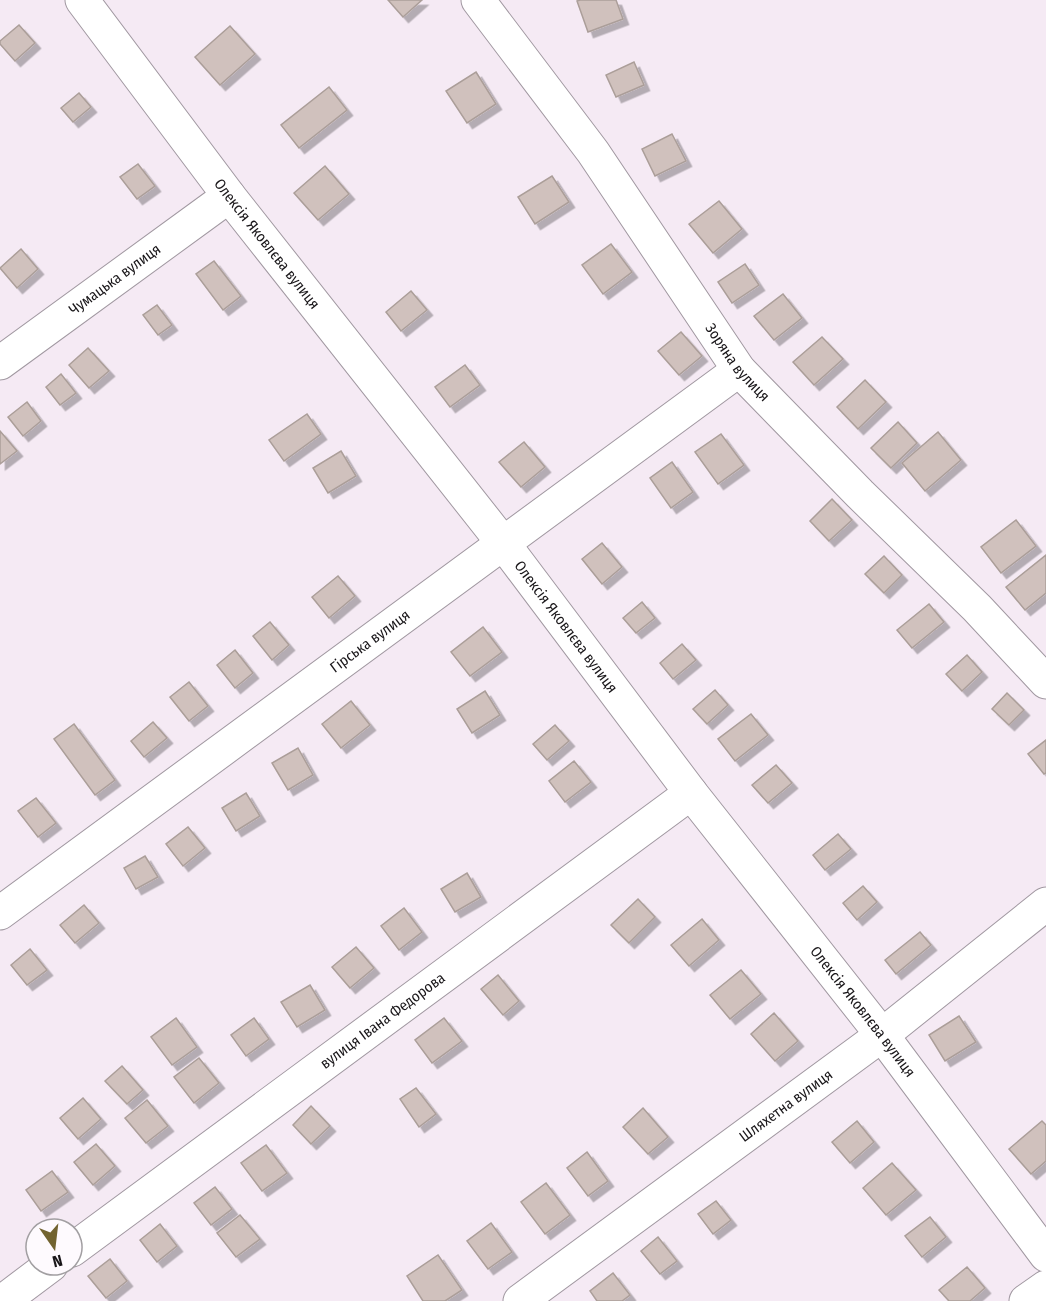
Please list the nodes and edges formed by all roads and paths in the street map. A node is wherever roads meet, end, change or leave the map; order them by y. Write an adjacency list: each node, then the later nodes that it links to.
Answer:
1 (82, 0): 3 (street, Олексія Яковлєва вулиця)
2 (478, 0): 5 (street, Зоряна вулиця)
3 (229, 196): 4 (street, Чумацька вулиця); 6 (street, Олексія Яковлєва вулиця)
4 (0, 363)
5 (739, 370): 6 (street, Гірська вулиця); 7 (street, Зоряна вулиця)
6 (502, 543): 8 (street, Олексія Яковлєва вулиця); 10 (street, Гірська вулиця)
7 (1046, 682)
8 (691, 793): 11 (street, Олексія Яковлєва вулиця); 12 (street, вулиця Івана Федорова)
9 (1046, 904): 11 (street, Шляхетна вулиця)
10 (0, 913)
11 (882, 1035): 13 (street, Олексія Яковлєва вулиця); 17 (street, Шляхетна вулиця)
12 (84, 1241)
13 (1046, 1255)
14 (35, 1277): 16 (street)
15 (1046, 1287): 18 (street)
16 (3, 1301)
17 (520, 1301)
18 (1026, 1301)

